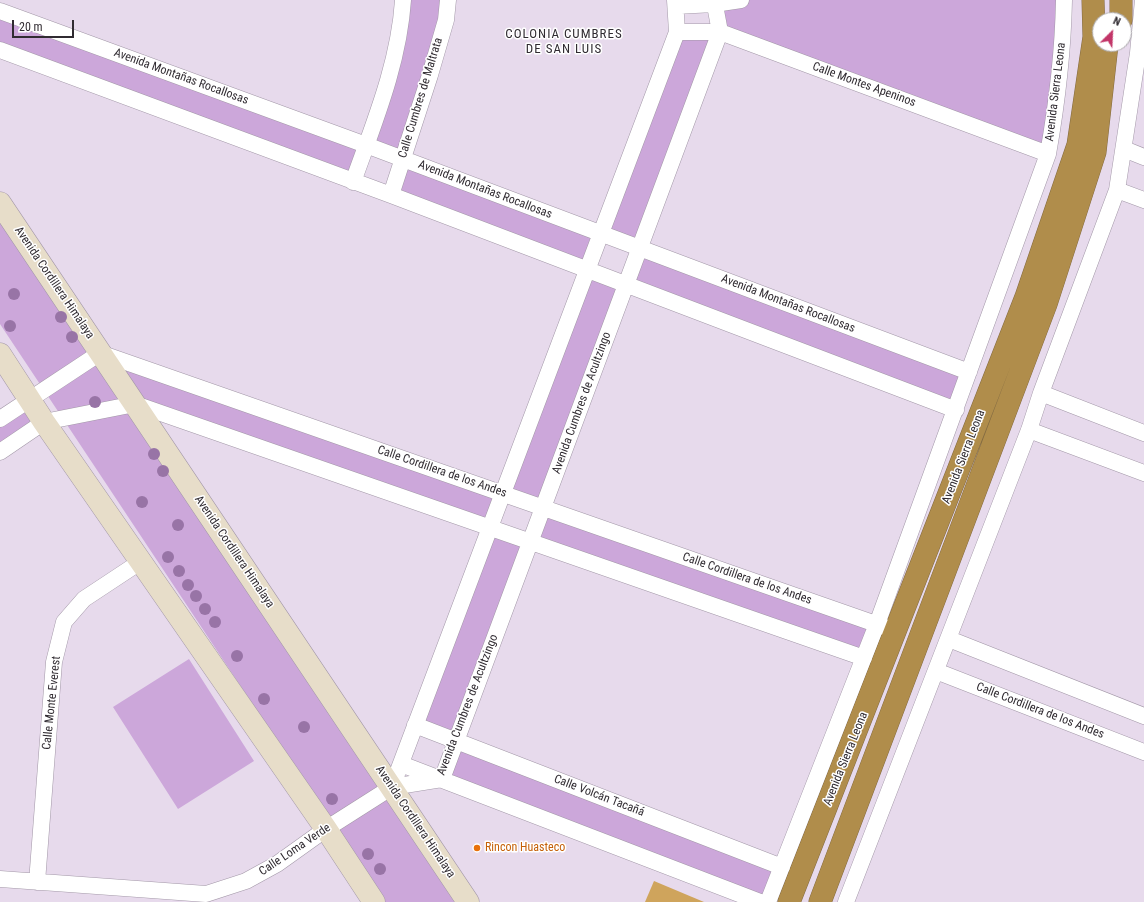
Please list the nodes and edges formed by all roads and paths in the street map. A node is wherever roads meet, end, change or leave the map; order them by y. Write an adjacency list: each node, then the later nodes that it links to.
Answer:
1 (403, 0): 19 (street)
2 (448, 0): 23 (street, Calle Cumbres de Maltrata)
3 (741, 0): 9 (street)
4 (1064, 0): 21 (street, Avenida Sierra Leona)
5 (1093, 0): 52 (highway, Avenida Sierra Leona)
6 (1107, 0): 12 (highway)
7 (1120, 0): 13 (highway)
8 (1143, 0): 20 (street)
9 (714, 2): 10 (street); 15 (street)
10 (675, 3): 14 (street)
11 (0, 11): 19 (street, Avenida Montañas Rocallosas)
12 (1108, 12)
13 (1121, 12)
14 (677, 32): 15 (street, Calle Montes Apeninos); 29 (street)
15 (720, 32): 21 (street, Calle Montes Apeninos); 30 (street, Avenida Cumbres de Acultzingo)
16 (0, 50): 24 (street)
17 (1106, 52): 33 (highway, Avenida Sierra Leona)
18 (1119, 52): 33 (highway)
19 (366, 145): 23 (street, Avenida Montañas Rocallosas); 24 (street)
20 (1124, 149): 22 (street); 25 (street)
21 (1048, 154): 36 (street, Avenida Sierra Leona)
22 (1144, 157)
23 (403, 158): 26 (street, Calle Cumbres de Maltrata); 29 (street, Avenida Montañas Rocallosas)
24 (353, 182): 26 (street)
25 (1117, 190): 27 (street); 37 (street)
26 (391, 195): 31 (street)
27 (1144, 200)
28 (0, 203): 34 (main road, Avenida Cordillera Himalaya)
29 (601, 234): 30 (street, Avenida Montañas Rocallosas); 31 (street)
30 (640, 248): 32 (street, Avenida Cumbres de Acultzingo); 36 (street, Avenida Montañas Rocallosas)
31 (587, 270): 32 (street); 47 (street)
32 (626, 285): 40 (street); 48 (street, Avenida Cumbres de Acultzingo)
33 (1046, 304): 72 (highway, Avenida Sierra Leona)
34 (100, 353): 38 (street); 39 (main road, Avenida Cordillera Himalaya); 47 (street, Calle Cordillera de los Andes)
35 (0, 354): 38 (main road)
36 (969, 372): 40 (street, Avenida Sierra Leona)
37 (1040, 393): 43 (street); 44 (street)
38 (30, 400): 41 (street); 42 (main road)
39 (135, 404): 42 (street); 49 (street); 62 (main road, Avenida Cordillera Himalaya)
40 (956, 410): 52 (street, Avenida Sierra Leona)
41 (0, 419)
42 (44, 422): 45 (street); 51 (main road)
43 (1029, 430): 46 (street); 53 (street)
44 (1144, 433)
45 (0, 452)
46 (1144, 473)
47 (503, 494): 48 (street, Calle Cordillera de los Andes); 49 (street)
48 (543, 508): 50 (street, Avenida Cumbres de Acultzingo); 52 (street, Calle Cordillera de los Andes)
49 (490, 528): 50 (street); 57 (street)
50 (530, 542): 54 (street); 58 (street, Avenida Cumbres de Acultzingo)
51 (140, 562): 63 (main road); 66 (street, Calle Monte Everest)
52 (887, 628): 54 (street, Avenida Sierra Leona); 71 (highway, Avenida Sierra Leona)
53 (949, 639): 55 (street); 56 (street)
54 (864, 658): 64 (street, Avenida Sierra Leona)
55 (936, 671): 59 (street, Calle Cordillera de los Andes); 73 (street)
56 (1144, 716)
57 (415, 725): 58 (street, Calle Volcán Tacañá); 60 (street)
58 (456, 741): 61 (street, Avenida Cumbres de Acultzingo); 64 (street, Calle Volcán Tacañá)
59 (1144, 752)
60 (401, 764): 61 (street); 62 (street)
61 (442, 779): 62 (street, Avenida Cumbres de Acultzingo); 69 (street)
62 (392, 787): 63 (street, Calle Loma Verde); 68 (main road, Avenida Cordillera Himalaya)
63 (326, 829): 66 (street, Calle Loma Verde); 67 (main road)
64 (782, 867): 70 (street, Avenida Sierra Leona)
65 (0, 879): 66 (street, Calle Loma Verde)
66 (36, 882)
67 (374, 902)
68 (468, 902)
69 (760, 902)
70 (768, 902)
71 (789, 902)
72 (820, 902)
73 (846, 902)

